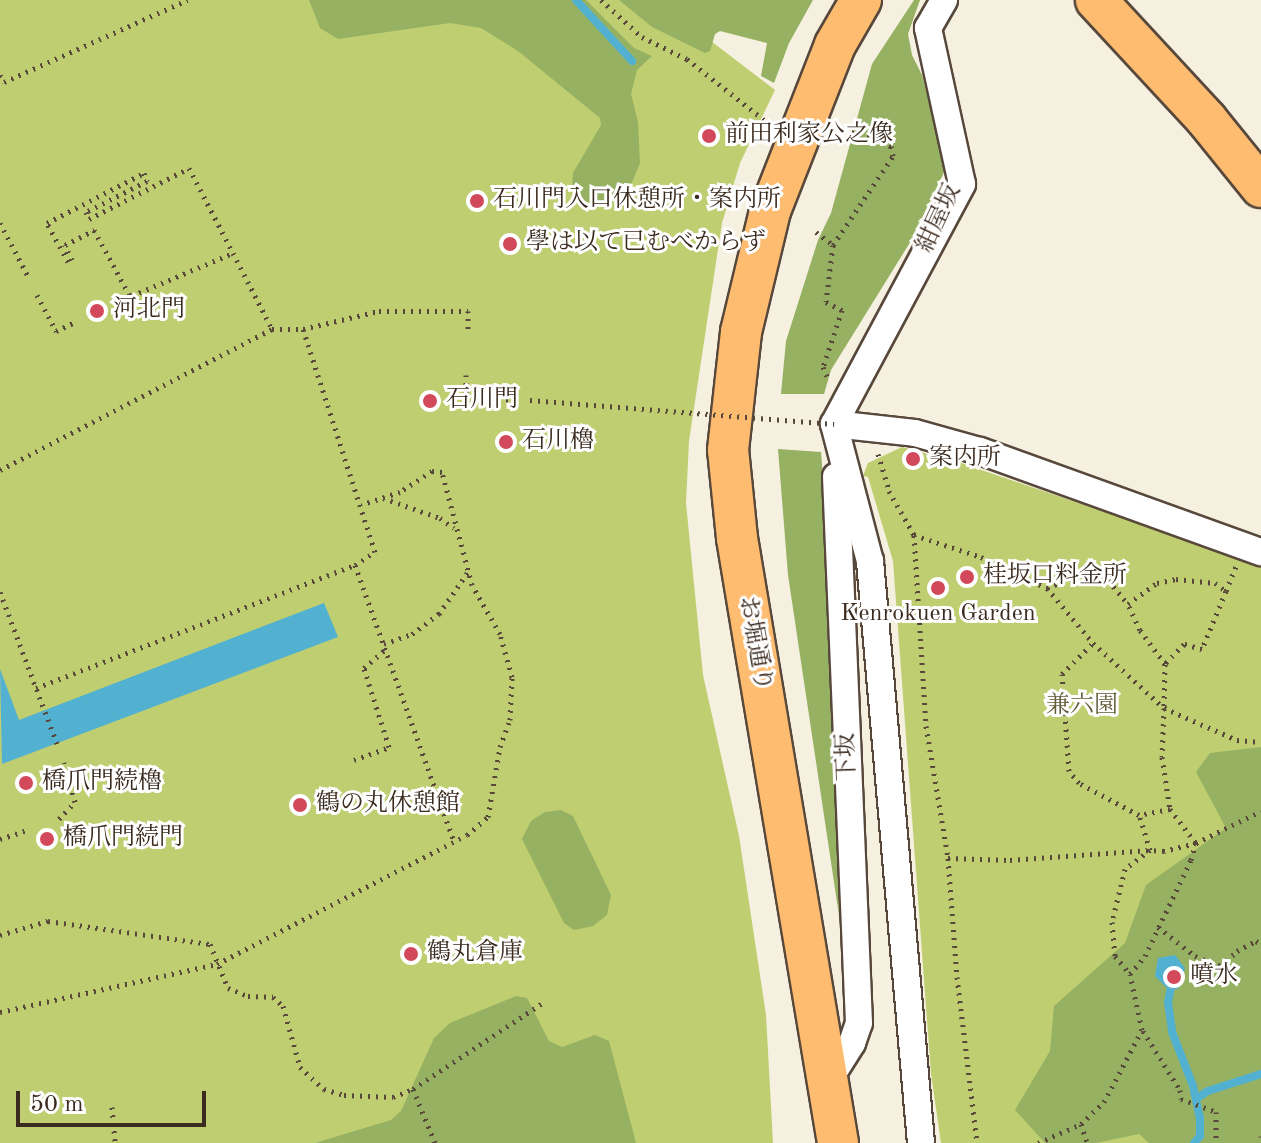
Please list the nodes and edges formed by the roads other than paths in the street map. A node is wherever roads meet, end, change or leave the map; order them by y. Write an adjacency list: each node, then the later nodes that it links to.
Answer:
1 (861, 0): 7 (main road, お堀通り)
2 (944, 0): 5 (street, 紺屋坂)
3 (1096, 0): 4 (main road)
4 (1261, 187)
5 (834, 424): 6 (street); 7 (street, 下坂); 9 (street)
6 (1253, 550)
7 (828, 1081): 8 (main road, お堀通り)
8 (838, 1143)
9 (921, 1143)

